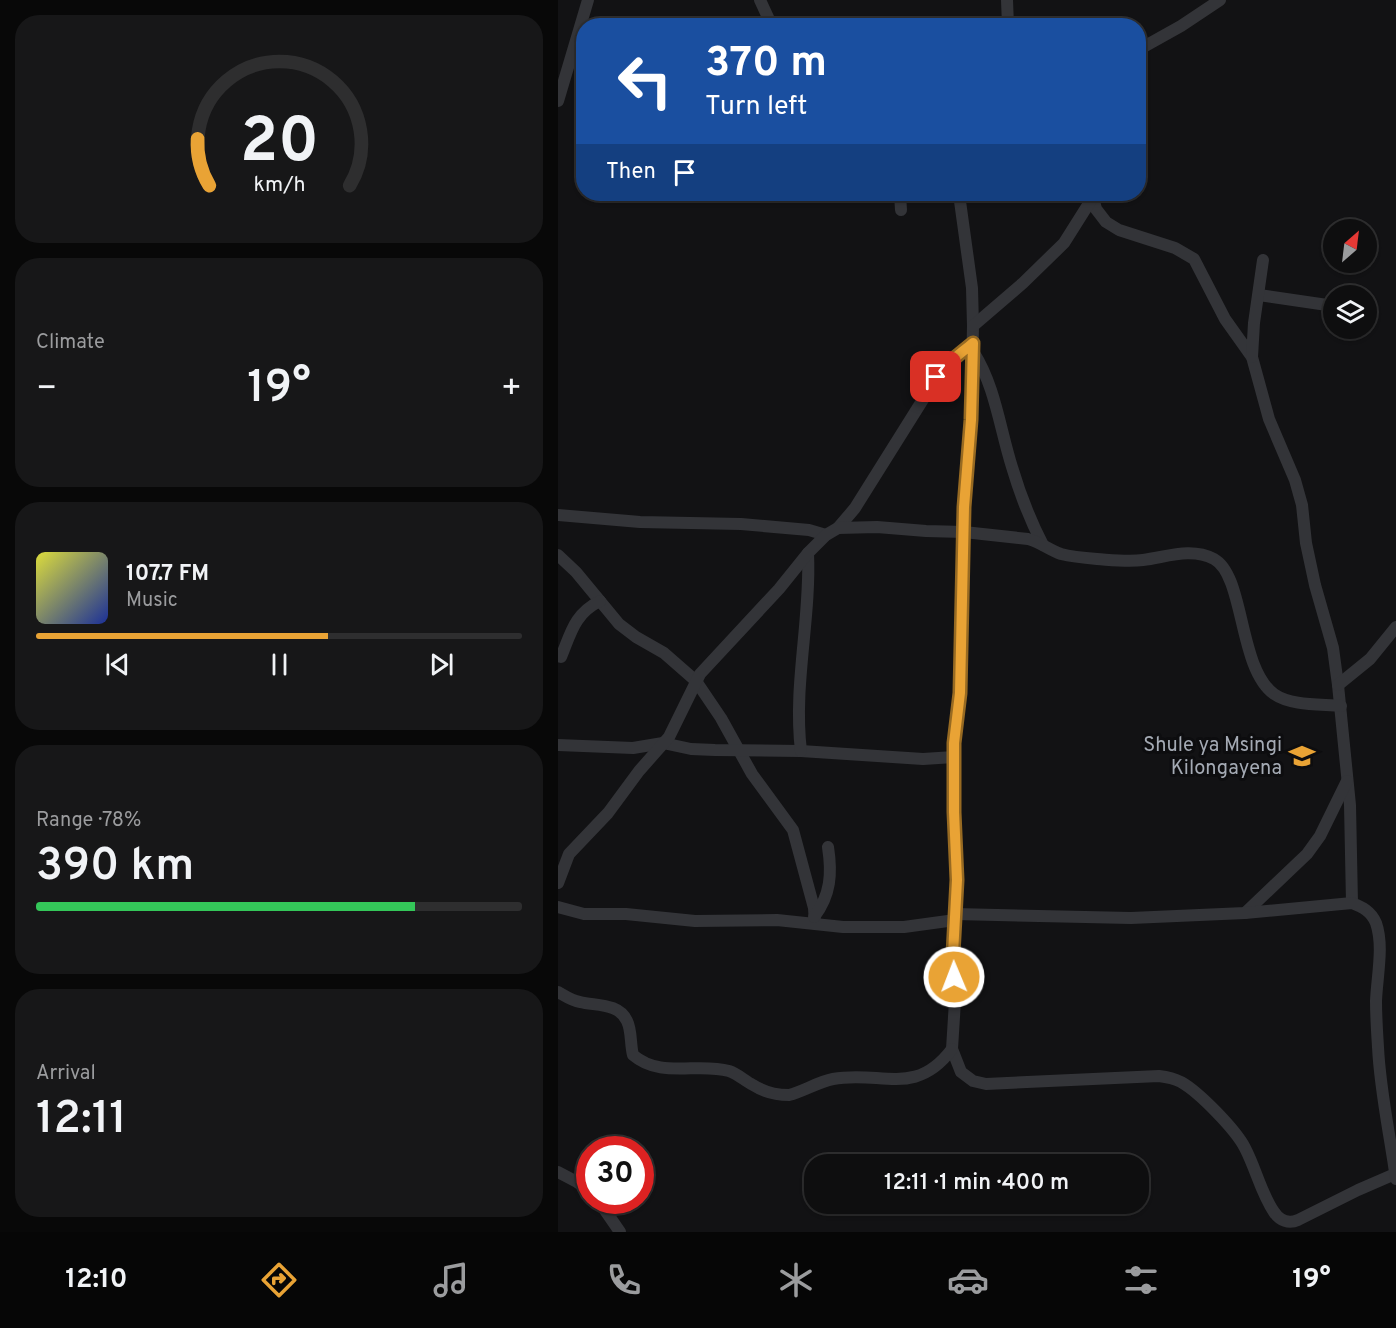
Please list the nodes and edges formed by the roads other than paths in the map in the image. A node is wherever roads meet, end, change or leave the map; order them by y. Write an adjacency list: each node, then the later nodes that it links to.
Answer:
1 (588, 0): 5 (street)
2 (760, 0): 6 (street)
3 (1007, 0): 7 (street)
4 (1220, 0): 8 (street)
5 (584, 18)
6 (768, 18)
7 (1008, 18)
8 (1146, 46)
9 (576, 47): 10 (street)
10 (558, 101)
11 (900, 201): 15 (street)
12 (960, 201): 19 (street)
13 (1089, 201): 19 (street)
14 (1094, 201): 21 (street)
15 (901, 210)
16 (1263, 260): 17 (street)
17 (1259, 295): 18 (street); 21 (street)
18 (1323, 304)
19 (973, 326): 20 (street)
20 (973, 347): 23 (street); 24 (street); 26 (street)
21 (1252, 357): 33 (street)
22 (558, 515): 25 (street)
23 (838, 528): 24 (street); 25 (street)
24 (964, 532): 26 (street); 39 (street)
25 (826, 535): 27 (street)
26 (1043, 544): 34 (street)
27 (808, 553): 32 (street); 38 (street)
28 (558, 555): 29 (street)
29 (600, 601): 31 (street); 32 (street)
30 (1396, 627): 33 (street)
31 (561, 657)
32 (696, 681): 35 (street); 37 (street)
33 (1338, 685): 34 (street)
34 (1341, 706): 40 (street)
35 (663, 743): 36 (street); 37 (street); 42 (street)
36 (558, 745)
37 (738, 749): 38 (street); 47 (street)
38 (801, 751): 39 (street)
39 (954, 757): 46 (street)
40 (1348, 780): 43 (street); 45 (street)
41 (828, 847): 47 (street)
42 (558, 883)
43 (1352, 903): 45 (street); 51 (street)
44 (558, 907): 47 (street)
45 (1245, 913): 46 (street)
46 (955, 917): 47 (street); 49 (street)
47 (814, 920)
48 (558, 992): 49 (street)
49 (952, 1049): 51 (street)
50 (558, 1172): 53 (street)
51 (1395, 1174): 52 (street)
52 (1396, 1179)
53 (576, 1181)
54 (608, 1214): 55 (street)
55 (620, 1232)

